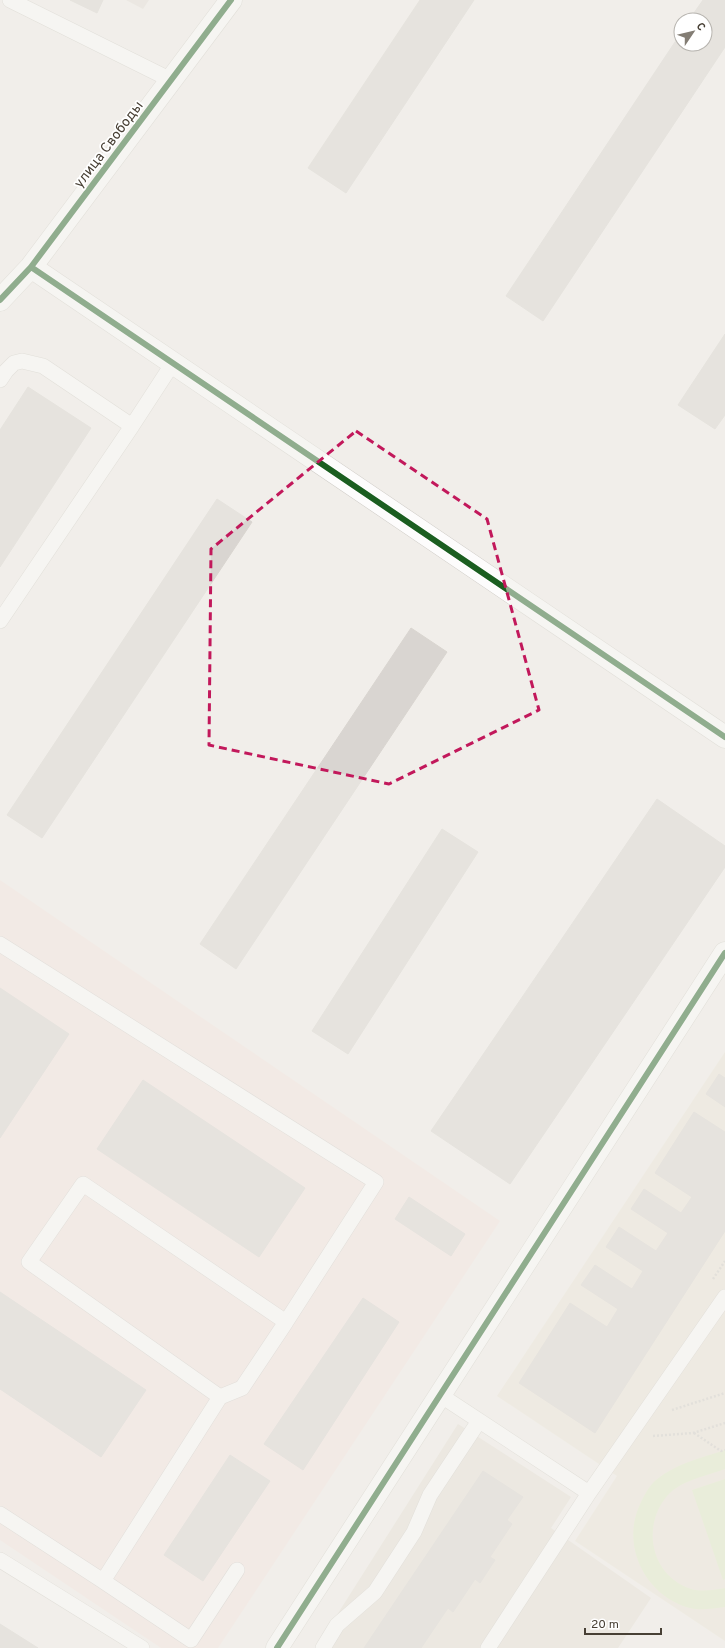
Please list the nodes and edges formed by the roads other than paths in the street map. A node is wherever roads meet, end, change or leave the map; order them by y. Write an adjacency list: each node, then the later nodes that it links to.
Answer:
1 (10, 0): 3 (lane)
2 (231, 0): 3 (street, улица Свободы)
3 (171, 80): 4 (street, улица Свободы)
4 (31, 267): 5 (street, улица Свободы); 6 (street)
5 (0, 300)
6 (173, 363): 8 (lane); 10 (street)
7 (0, 380): 8 (lane)
8 (132, 426): 9 (lane)
9 (0, 620)
10 (725, 737)
11 (0, 944): 14 (lane)
12 (725, 953): 15 (street)
13 (725, 1297): 18 (lane)
14 (286, 1322): 16 (lane); 16 (lane)
15 (440, 1395): 17 (lane); 24 (street)
16 (220, 1398): 22 (lane)
17 (479, 1420): 18 (lane); 25 (lane)
18 (589, 1493): 26 (lane)
19 (0, 1514): 22 (lane)
20 (0, 1560): 23 (lane)
21 (237, 1570): 22 (lane)
22 (103, 1581)
23 (142, 1648)
24 (278, 1648)
25 (322, 1648)
26 (488, 1648)

